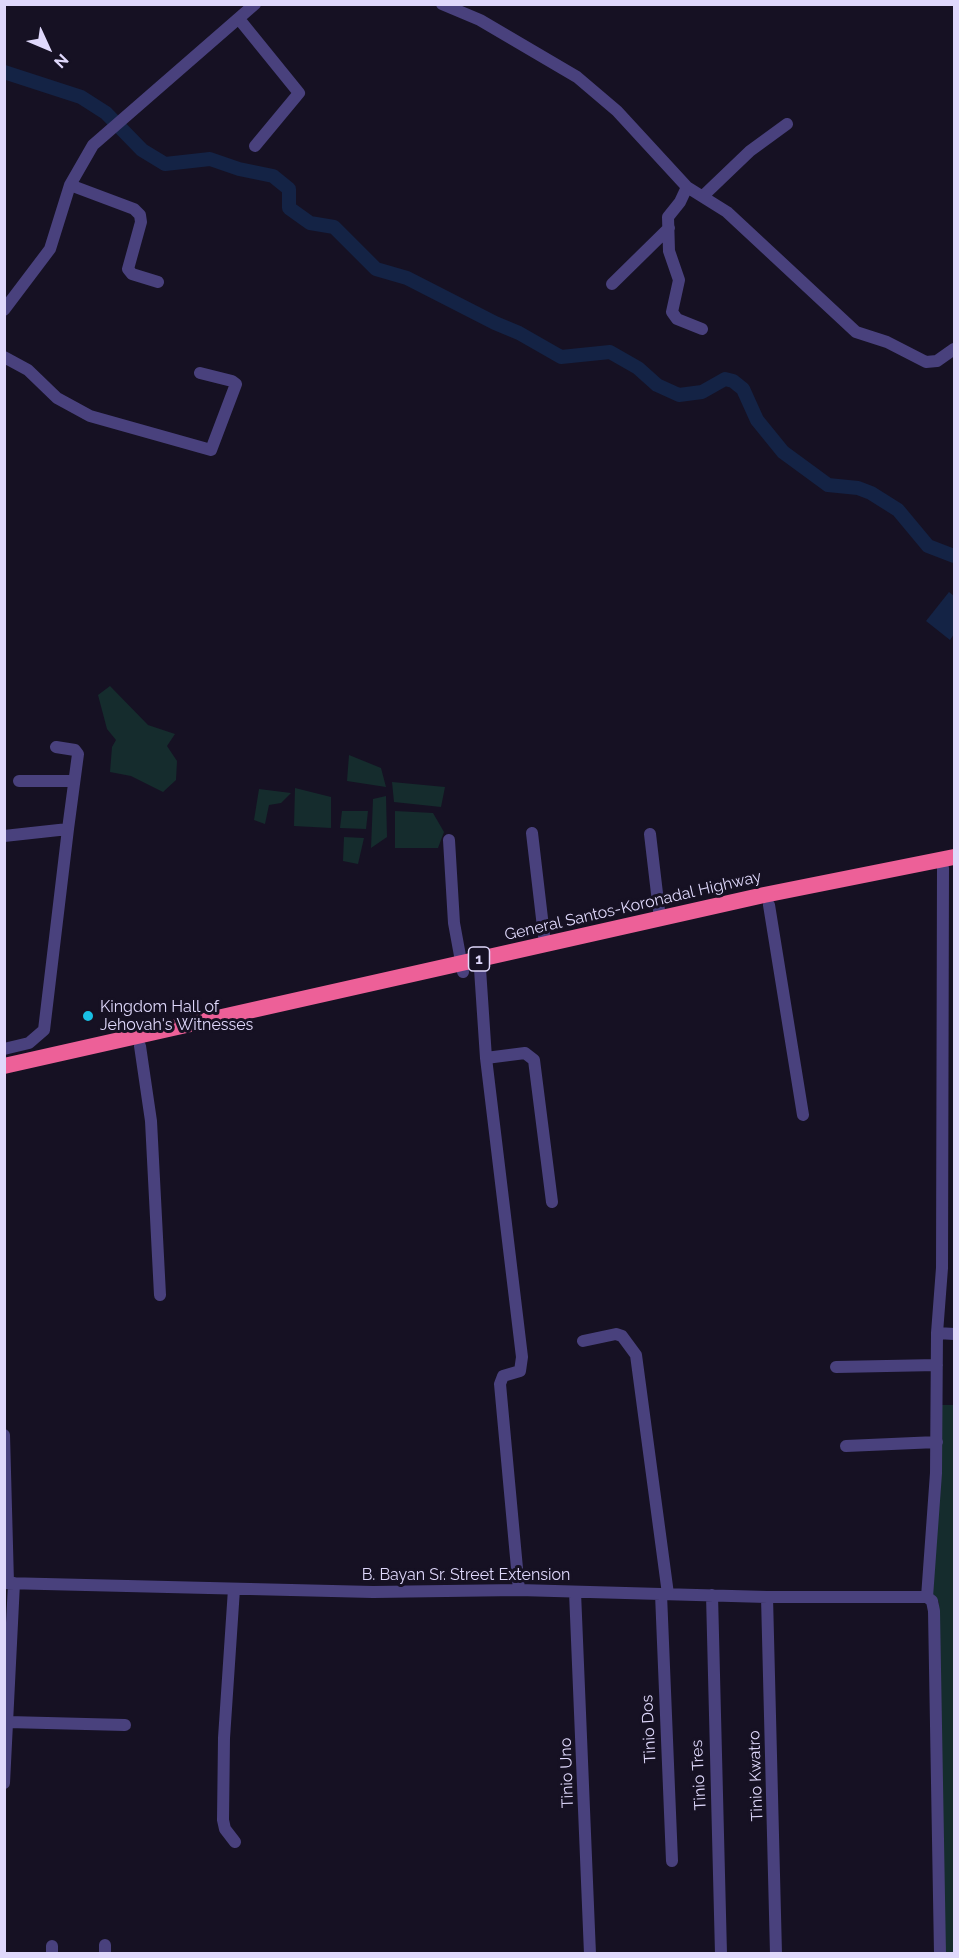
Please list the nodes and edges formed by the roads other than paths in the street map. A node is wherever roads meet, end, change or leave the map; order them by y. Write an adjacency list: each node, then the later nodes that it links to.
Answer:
1 (255, 4): 3 (street)
2 (442, 4): 7 (street)
3 (239, 19): 5 (street); 6 (street)
4 (787, 124): 8 (street)
5 (255, 146)
6 (70, 185): 10 (street); 12 (street)
7 (687, 187): 8 (street); 9 (street)
8 (703, 196): 14 (street)
9 (669, 228): 11 (street); 13 (street)
10 (158, 282)
11 (612, 284)
12 (4, 310)
13 (702, 329)
14 (954, 349)
15 (4, 357): 16 (street)
16 (200, 373)
17 (56, 747): 19 (street)
18 (19, 781): 19 (street)
19 (74, 781): 20 (street)
20 (68, 830): 23 (street); 32 (street)
21 (532, 833): 29 (street)
22 (650, 834): 28 (street)
23 (4, 836)
24 (449, 840): 30 (street)
25 (951, 864): 26 (highway, General Santos-Koronadal Highway / 1); 39 (street)
26 (892, 874): 27 (highway, General Santos-Koronadal Highway / 1); 28 (highway, General Santos-Koronadal Highway / 1)
27 (769, 905): 30 (highway, General Santos-Koronadal Highway / 1); 36 (street)
28 (660, 919): 29 (highway, General Santos-Koronadal Highway / 1)
29 (544, 944): 30 (highway, General Santos-Koronadal Highway / 1)
30 (469, 966): 31 (highway, General Santos-Koronadal Highway / 1); 33 (street); 34 (highway, General Santos-Koronadal Highway / 1)
31 (140, 1046): 35 (highway, General Santos-Koronadal Highway / 1); 38 (street)
32 (4, 1048)
33 (486, 1058): 37 (street); 49 (street)
34 (4, 1066)
35 (4, 1074)
36 (803, 1115)
37 (552, 1202)
38 (160, 1295)
39 (937, 1333): 40 (street); 42 (street)
40 (954, 1334)
41 (583, 1341): 51 (street, Tinio Dos)
42 (937, 1365): 43 (street); 45 (street)
43 (836, 1367)
44 (4, 1435): 47 (street)
45 (937, 1442): 46 (street); 54 (street)
46 (846, 1446)
47 (9, 1583): 48 (street, B. Bayan Sr. Street Extension); 55 (street)
48 (234, 1589): 49 (street, B. Bayan Sr. Street Extension); 58 (street)
49 (519, 1590): 50 (street, B. Bayan Sr. Street Extension)
50 (576, 1592): 51 (street, B. Bayan Sr. Street Extension); 60 (street, Tinio Uno)
51 (665, 1594): 52 (street, B. Bayan Sr. Street Extension); 59 (street, Tinio Dos)
52 (712, 1595): 53 (street, B. Bayan Sr. Street Extension); 61 (street, Tinio Tres)
53 (767, 1597): 54 (street, B. Bayan Sr. Street Extension); 62 (street, Tinio Kwatro)
54 (927, 1598): 63 (street)
55 (8, 1722): 56 (street); 57 (street)
56 (125, 1725)
57 (4, 1783)
58 (235, 1842)
59 (672, 1861)
60 (590, 1953)
61 (721, 1953)
62 (776, 1953)
63 (940, 1953)

